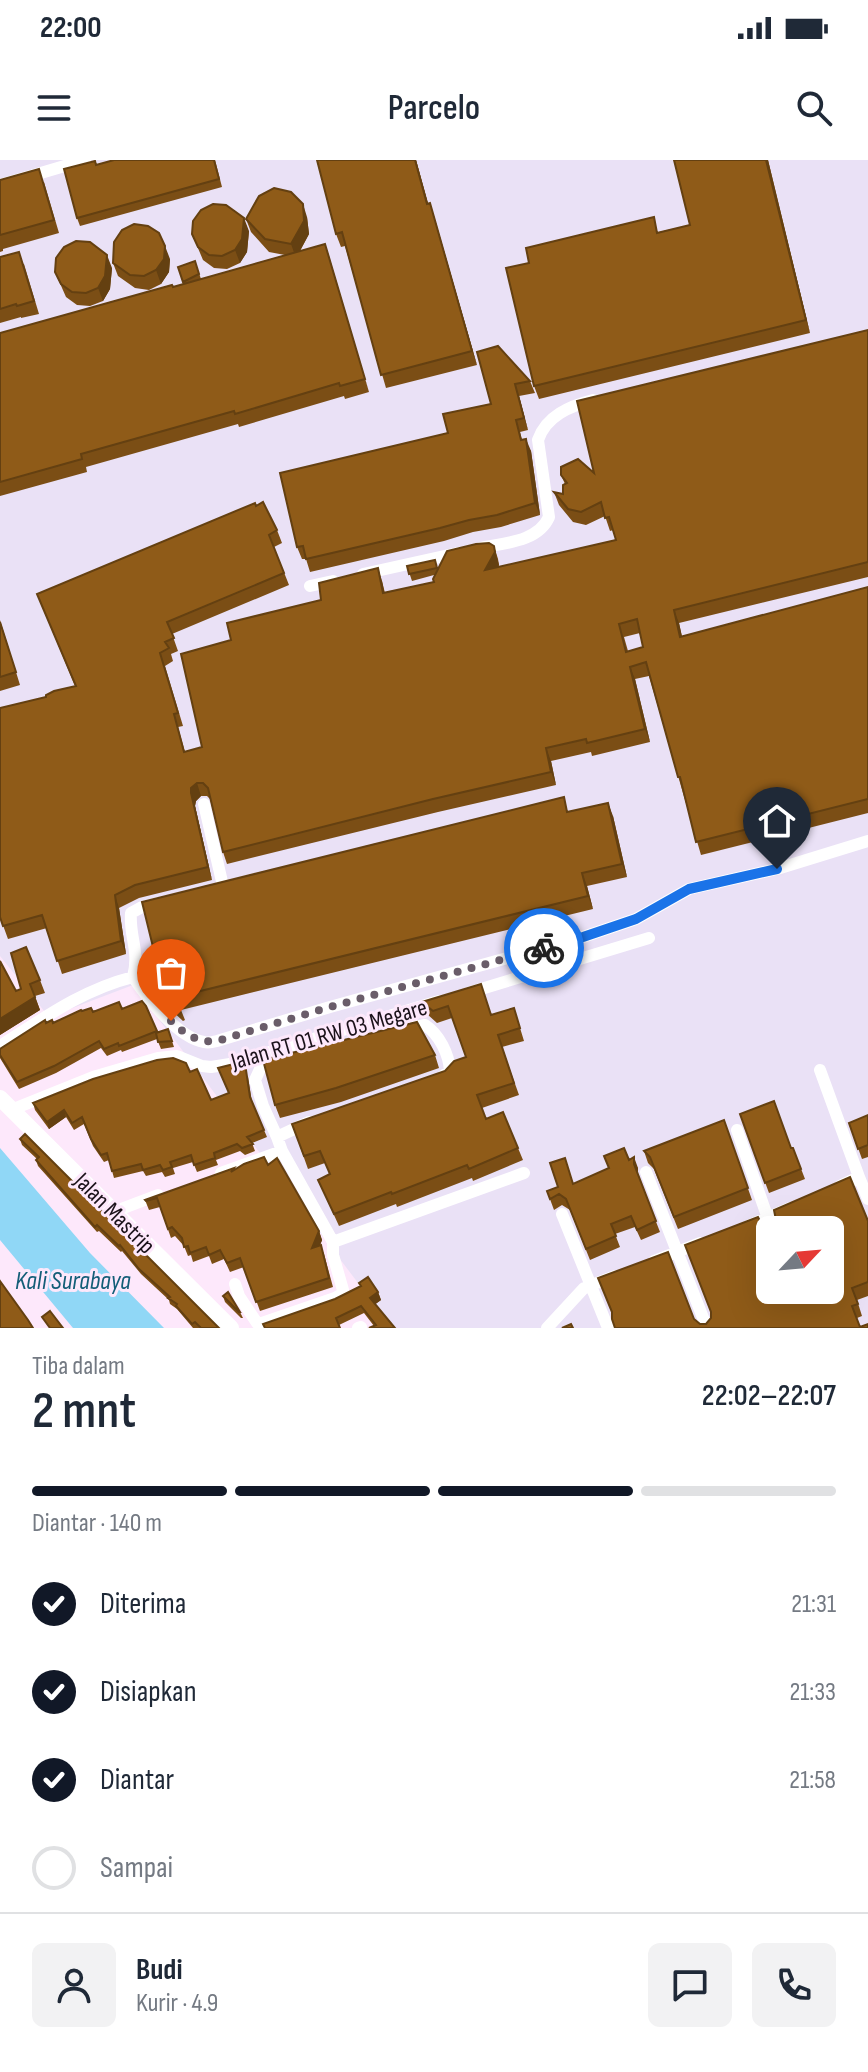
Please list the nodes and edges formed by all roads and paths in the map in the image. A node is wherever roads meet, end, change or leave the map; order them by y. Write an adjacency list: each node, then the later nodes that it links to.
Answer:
1 (85, 160): 2 (street)
2 (0, 185)
3 (599, 399): 4 (street)
4 (354, 576)
5 (340, 579): 6 (street)
6 (310, 586)
7 (204, 804): 9 (street)
8 (868, 841): 12 (street)
9 (223, 886)
10 (171, 899): 12 (street)
11 (649, 938): 18 (street, Jalan RT 01 RW 03 Megare)
12 (133, 977): 15 (street)
13 (395, 1031): 17 (street)
14 (349, 1042): 21 (street)
15 (0, 1046)
16 (820, 1070): 26 (street)
17 (432, 1080)
18 (6, 1104): 31 (main road, Jalan Mastrip)
19 (327, 1116): 21 (street)
20 (737, 1130): 33 (street)
21 (277, 1137): 22 (street)
22 (282, 1151): 25 (street); 38 (street)
23 (646, 1172): 39 (street)
24 (524, 1173): 38 (street)
25 (207, 1177)
26 (859, 1177): 27 (street); 29 (street)
27 (831, 1190)
28 (163, 1193): 31 (street)
29 (868, 1199)
30 (805, 1201): 34 (street)
31 (113, 1212): 44 (main road, Jalan Mastrip)
32 (562, 1214): 43 (street)
33 (767, 1216)
34 (782, 1216)
35 (756, 1226): 36 (street)
36 (738, 1229)
37 (708, 1240): 39 (street)
38 (333, 1242): 42 (street)
39 (678, 1251): 40 (street); 47 (street)
40 (636, 1268)
41 (621, 1273): 43 (street)
42 (235, 1284)
43 (592, 1285): 45 (street); 46 (street)
44 (231, 1328)
45 (547, 1328)
46 (608, 1328)
47 (707, 1328)

